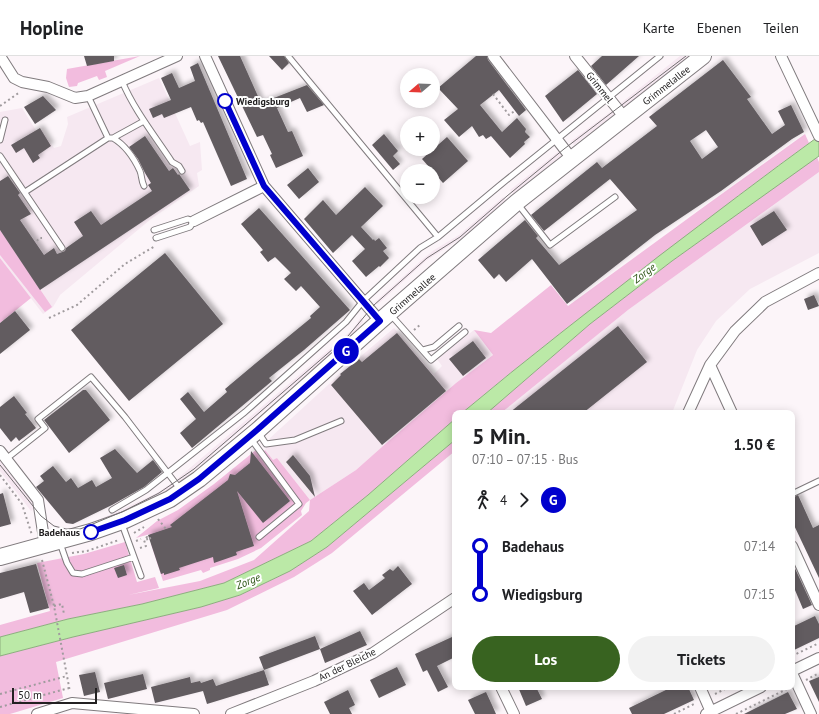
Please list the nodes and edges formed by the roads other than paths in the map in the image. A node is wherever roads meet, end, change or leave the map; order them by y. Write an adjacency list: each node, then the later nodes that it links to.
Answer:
1 (0, 56): 11 (street)
2 (177, 56): 10 (street)
3 (205, 56): 24 (street)
4 (288, 56): 30 (lane)
5 (493, 56): 18 (street)
6 (575, 56): 12 (street, Grimmel)
7 (660, 56): 12 (lane)
8 (703, 56): 13 (main road, Grimmelallee)
9 (781, 56): 16 (street)
10 (122, 81): 11 (street); 15 (lane)
11 (88, 96): 17 (lane)
12 (608, 97): 13 (street, Grimmel); 18 (lane)
13 (626, 118): 21 (main road, Grimmelallee)
14 (5, 120): 19 (lane)
15 (144, 121): 17 (lane); 22 (lane)
16 (819, 136)
17 (111, 138): 23 (lane); 25 (lane)
18 (557, 139): 21 (street); 30 (lane)
19 (0, 140)
20 (0, 156): 25 (lane)
21 (572, 158): 27 (main road, Grimmelallee)
22 (182, 171)
23 (144, 186)
24 (264, 186): 28 (street); 34 (street)
25 (25, 192): 32 (lane)
26 (615, 197): 27 (lane)
27 (517, 202): 35 (main road, Grimmelallee)
28 (194, 221): 29 (lane); 31 (lane)
29 (154, 230)
30 (438, 237): 34 (lane)
31 (156, 238)
32 (62, 248)
33 (819, 273): 39 (street)
34 (363, 301): 35 (street); 45 (lane)
35 (385, 317): 38 (lane); 43 (main road, Grimmelallee)
36 (459, 326): 38 (lane)
37 (465, 332): 38 (lane)
38 (423, 350)
39 (710, 365): 40 (street); 41 (street)
40 (689, 410)
41 (731, 410)
42 (341, 421): 43 (lane)
43 (253, 434): 47 (main road, Grimmelallee); 50 (lane)
44 (3, 455): 45 (lane); 51 (street)
45 (168, 473): 47 (lane); 49 (lane)
46 (819, 481): 48 (lane)
47 (181, 491): 49 (main road, Grimmelallee)
48 (795, 493)
49 (116, 516): 51 (main road, Grimmelallee); 54 (lane)
50 (259, 537)
51 (45, 546): 53 (main road, Grimmelallee); 54 (lane)
52 (795, 554): 57 (street)
53 (0, 557)
54 (134, 557): 55 (lane)
55 (141, 576)
56 (452, 600): 69 (street, An der Bleiche)
57 (819, 605)
58 (819, 658): 59 (street)
59 (795, 670)
60 (795, 680): 66 (street)
61 (502, 690): 70 (street)
62 (701, 690): 65 (street)
63 (755, 690): 65 (street)
64 (160, 713): 67 (street); 68 (street)
65 (709, 713)
66 (808, 713)
67 (37, 714)
68 (194, 714)
69 (231, 714)
70 (514, 714)

